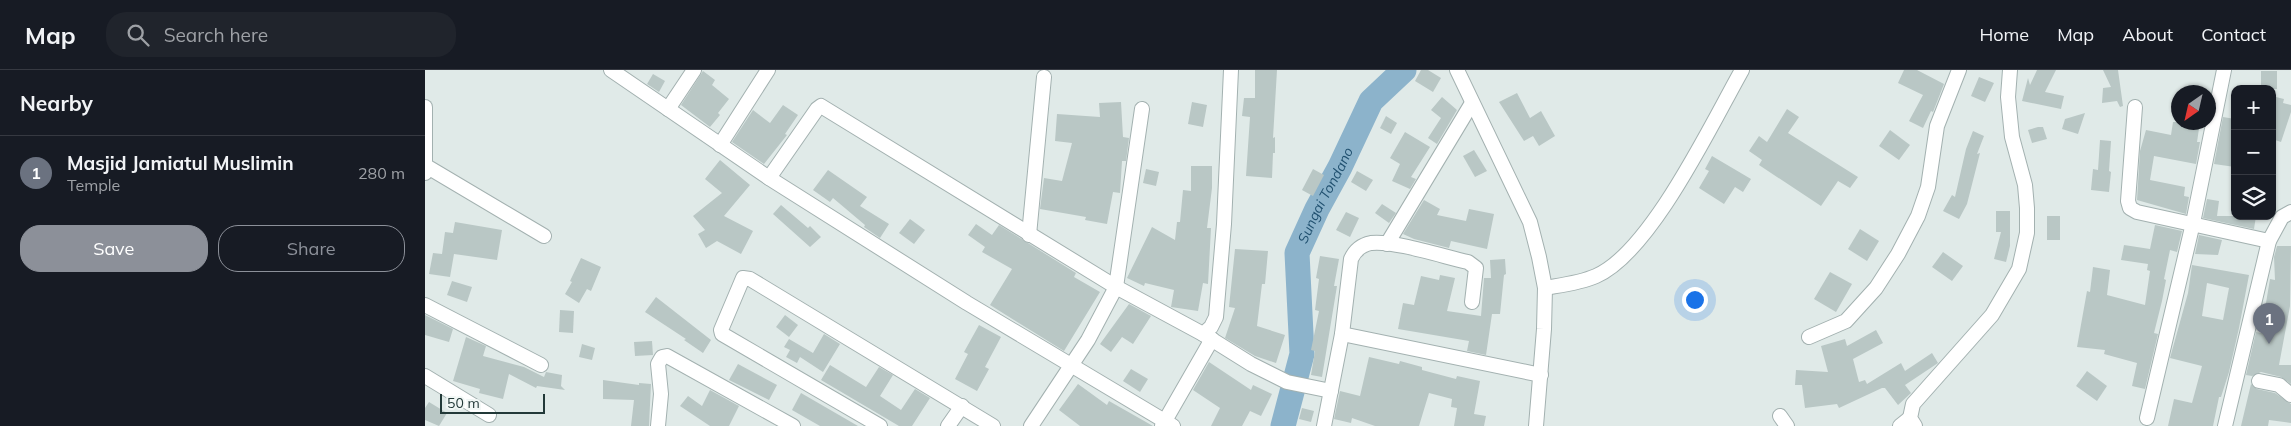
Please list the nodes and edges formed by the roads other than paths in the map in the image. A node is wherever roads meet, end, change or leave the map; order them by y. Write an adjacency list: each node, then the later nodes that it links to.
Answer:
1 (611, 70): 10 (street)
2 (694, 70): 15 (street)
3 (768, 70): 17 (street)
4 (1231, 70): 31 (street)
5 (1457, 70): 12 (street)
6 (1742, 70): 27 (street)
7 (1959, 70): 32 (street)
8 (2010, 70): 43 (street)
9 (2224, 70): 21 (street)
10 (629, 75): 15 (street)
11 (1043, 77): 22 (street)
12 (1472, 103): 25 (street); 27 (street)
13 (2135, 106): 21 (street)
14 (425, 107): 18 (street)
15 (668, 109): 17 (street)
16 (1142, 109): 26 (street)
17 (720, 144): 19 (street)
18 (425, 170): 23 (street)
19 (769, 178): 22 (street); 34 (street)
20 (2291, 212): 24 (street)
21 (2193, 223): 24 (street); 42 (street)
22 (1029, 235): 26 (street)
23 (544, 236)
24 (2269, 241): 53 (street)
25 (1387, 244): 28 (street); 30 (street)
26 (1116, 287): 31 (street); 34 (street)
27 (1545, 288): 35 (street)
28 (1472, 302)
29 (425, 305): 33 (street)
30 (1342, 334): 35 (street); 38 (street)
31 (1208, 336): 38 (street); 44 (street)
32 (1809, 337)
33 (541, 365)
34 (1072, 366): 44 (street); 50 (street)
35 (1541, 375): 52 (street)
36 (425, 376): 41 (street)
37 (2259, 381): 39 (street)
38 (1331, 391): 51 (street)
39 (2291, 395)
40 (961, 406): 47 (street); 48 (street); 49 (street)
41 (489, 415)
42 (2147, 418)
43 (1909, 423)
44 (1167, 424)
45 (658, 426): 46 (street)
46 (793, 426)
47 (880, 426)
48 (948, 426)
49 (993, 426)
50 (1031, 426)
51 (1324, 426)
52 (1536, 426)
53 (2225, 426)

